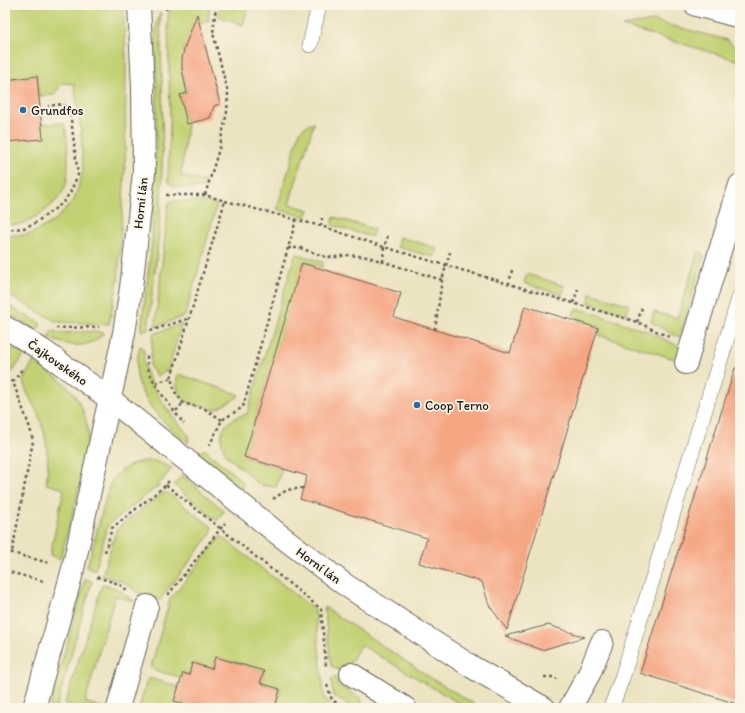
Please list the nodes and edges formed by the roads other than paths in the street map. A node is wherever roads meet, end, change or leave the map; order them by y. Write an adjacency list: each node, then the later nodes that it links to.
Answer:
1 (139, 5): 10 (street, Horní lán)
2 (319, 5): 5 (lane)
3 (696, 5): 4 (street)
4 (740, 17)
5 (310, 45)
6 (740, 185): 9 (street)
7 (740, 296): 19 (lane)
8 (5, 327): 10 (street, Čajkovského)
9 (688, 355)
10 (110, 399): 15 (street, Horní lán); 18 (street, Horní lán)
11 (147, 606): 16 (street)
12 (602, 642): 14 (street)
13 (350, 674): 17 (street)
14 (574, 699)
15 (34, 708)
16 (118, 708)
17 (405, 708)
18 (544, 708)
19 (611, 708)

